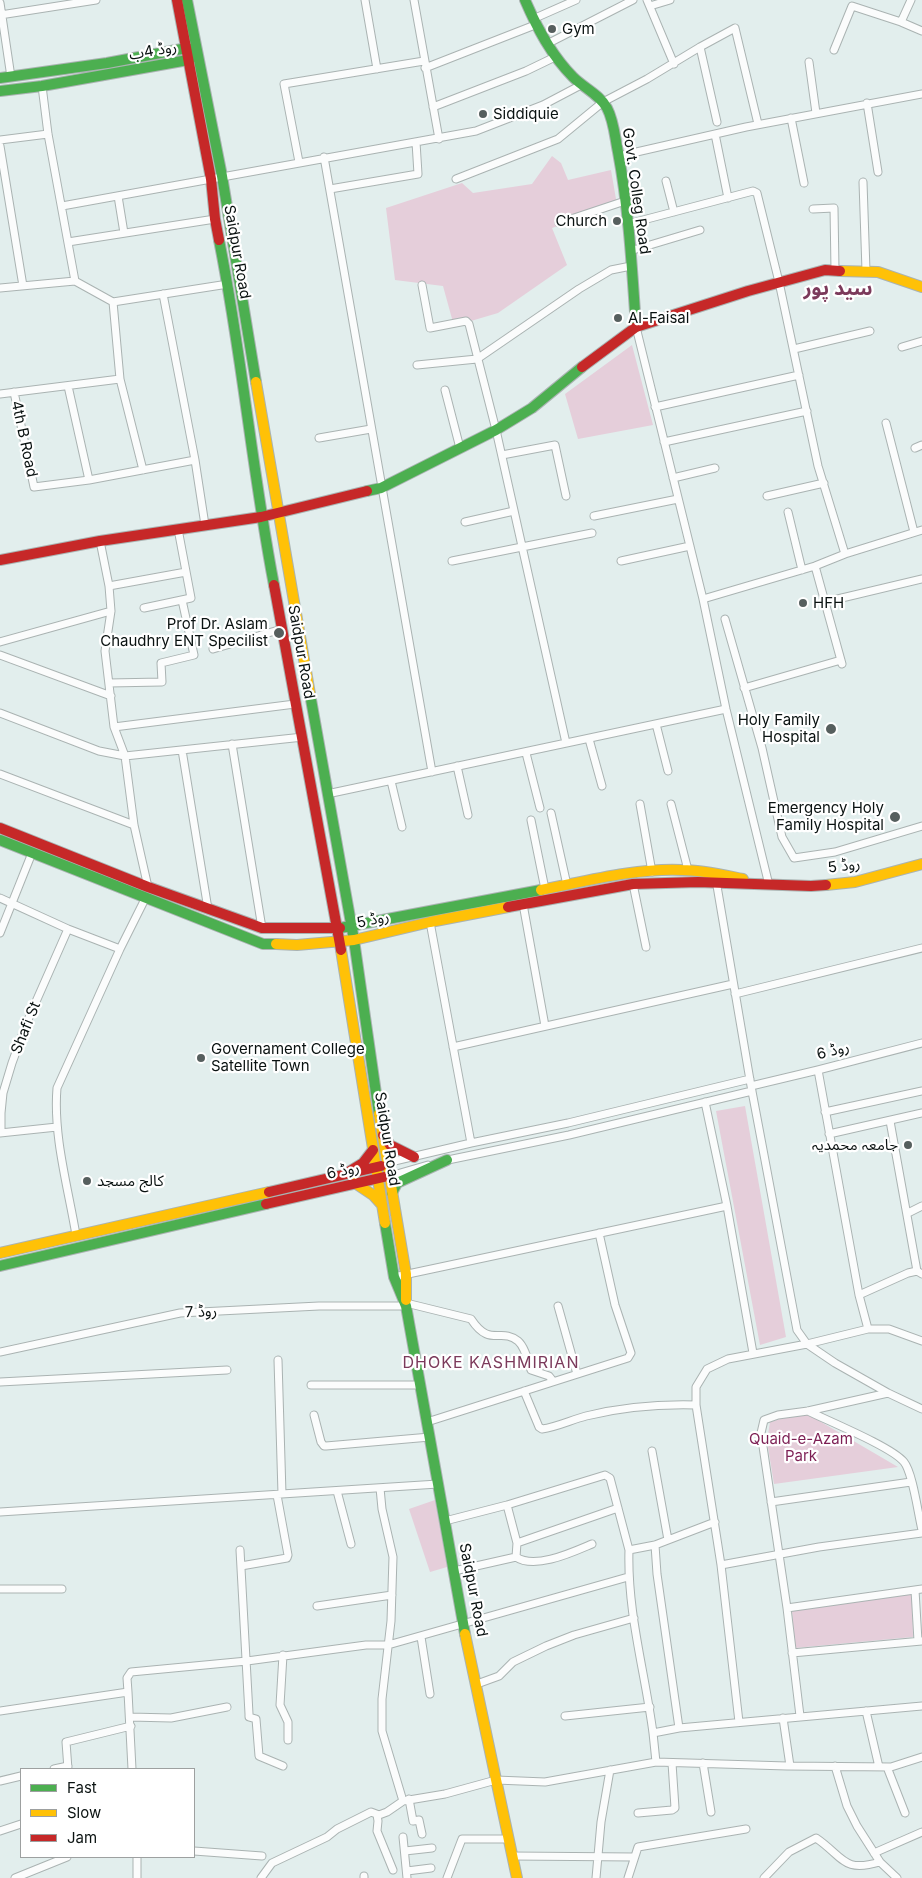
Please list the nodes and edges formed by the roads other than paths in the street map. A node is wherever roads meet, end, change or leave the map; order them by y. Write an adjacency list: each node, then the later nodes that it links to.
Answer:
1 (96, 0): 13 (street)
2 (177, 0): 19 (main road, Saidpur Road)
3 (187, 0): 21 (main road, Saidpur Road)
4 (365, 0): 27 (street)
5 (414, 0): 26 (street)
6 (525, 0): 14 (main road)
7 (576, 0): 14 (street)
8 (633, 0): 17 (street)
9 (670, 0): 12 (street)
10 (911, 0): 15 (street)
11 (0, 3): 13 (street)
12 (649, 3): 25 (street)
13 (1, 14): 28 (street)
14 (534, 22): 17 (main road); 26 (street)
15 (901, 22): 16 (street); 20 (street)
16 (922, 31)
17 (547, 44): 22 (main road)
18 (700, 47): 25 (street); 39 (street); 40 (street)
19 (187, 48): 21 (main road, روڈ 4ب); 23 (main road, Saidpur Road); 28 (main road, روڈ 4ب)
20 (834, 50)
21 (198, 53): 23 (main road, روڈ 4ب); 51 (main road, Saidpur Road)
22 (555, 57): 30 (main road); 36 (street)
23 (188, 60): 31 (main road, روڈ 4ب); 52 (main road, Saidpur Road)
24 (809, 62): 37 (street)
25 (674, 64): 34 (street)
26 (425, 65): 27 (street); 36 (street)
27 (377, 69): 49 (street)
28 (11, 77): 29 (main road, روڈ 4ب)
29 (0, 78)
30 (581, 85): 34 (main road); 43 (street)
31 (42, 86): 32 (main road, روڈ 4ب); 41 (street)
32 (0, 91)
33 (922, 94): 35 (street)
34 (603, 102): 47 (main road, Govt. Colleg Road); 53 (street)
35 (867, 103): 37 (street); 50 (street)
36 (433, 107): 43 (street)
37 (816, 113): 38 (street)
38 (792, 118): 40 (street); 56 (street)
39 (717, 122)
40 (758, 124): 42 (street)
41 (48, 134): 44 (street); 61 (street)
42 (715, 134): 47 (street); 59 (street)
43 (439, 139): 45 (street)
44 (0, 140)
45 (416, 142): 48 (street); 57 (street)
46 (0, 146): 79 (street)
47 (619, 156): 60 (main road, Govt. Colleg Road)
48 (324, 157): 49 (street); 57 (street)
49 (300, 162): 51 (street)
50 (878, 172)
51 (222, 176): 52 (street); 117 (main road, Saidpur Road)
52 (211, 179): 58 (street); 64 (main road, Saidpur Road)
53 (456, 179)
54 (666, 181): 63 (street)
55 (863, 182): 73 (street)
56 (804, 183)
57 (330, 190): 99 (street)
58 (118, 196): 61 (street); 68 (street)
59 (728, 198): 63 (street); 75 (street)
60 (625, 201): 65 (street); 66 (main road, Govt. Colleg Road)
61 (62, 206): 69 (street)
62 (813, 208): 72 (street)
63 (674, 212): 66 (street)
64 (215, 219): 68 (street); 77 (main road, Saidpur Road)
65 (559, 223)
66 (628, 224): 70 (main road, Govt. Colleg Road)
67 (700, 230): 70 (street)
68 (124, 233): 69 (street)
69 (68, 242): 74 (street)
70 (630, 251): 71 (main road, Govt. Colleg Road)
71 (631, 266): 83 (main road, Govt. Colleg Road); 88 (street)
72 (836, 270): 73 (main road); 75 (main road)
73 (866, 271): 76 (main road)
74 (74, 281): 79 (street); 82 (street)
75 (779, 282): 83 (main road); 87 (street)
76 (921, 283)
77 (228, 284): 81 (street); 119 (main road, Saidpur Road)
78 (422, 285): 88 (street)
79 (23, 286): 80 (street)
80 (0, 288)
81 (163, 294): 82 (street); 105 (street)
82 (113, 302): 91 (street)
83 (636, 327): 96 (street); 100 (main road)
84 (870, 331): 87 (street)
85 (922, 341): 86 (street)
86 (902, 347)
87 (794, 349): 90 (street)
88 (477, 359): 89 (street); 100 (street)
89 (417, 365)
90 (799, 375): 96 (street); 97 (street)
91 (120, 380): 92 (street); 107 (street)
92 (68, 386): 94 (street); 109 (street)
93 (445, 390): 103 (street)
94 (14, 392): 95 (street); 109 (street, 4th B Road)
95 (0, 394)
96 (655, 407): 102 (street)
97 (807, 411): 102 (street); 110 (street)
98 (886, 423): 123 (street)
99 (371, 429): 101 (street); 111 (street)
100 (496, 430): 103 (main road); 104 (street)
101 (319, 438)
102 (664, 442): 108 (street)
103 (460, 448): 111 (main road)
104 (502, 456): 112 (street); 115 (street)
105 (195, 460): 107 (street); 121 (street)
106 (715, 468): 108 (street)
107 (143, 470): 109 (street)
108 (673, 478): 114 (street)
109 (89, 480)
110 (824, 483): 113 (street); 128 (street)
111 (381, 488): 117 (main road); 163 (street)
112 (566, 496)
113 (767, 496)
114 (678, 499): 118 (street); 126 (street)
115 (514, 511): 120 (street); 127 (street)
116 (788, 512): 133 (street)
117 (277, 513): 119 (main road); 168 (main road, Saidpur Road)
118 (594, 516)
119 (261, 517): 121 (main road); 143 (main road, Saidpur Road)
120 (465, 522)
121 (205, 525): 122 (main road)
122 (178, 529): 125 (main road); 134 (street)
123 (918, 531): 128 (street)
124 (592, 533): 127 (street)
125 (100, 541): 129 (main road); 136 (street)
126 (690, 546): 131 (street); 137 (street)
127 (522, 547): 130 (street); 157 (street)
128 (845, 554): 132 (street)
129 (0, 560)
130 (452, 561)
131 (621, 561)
132 (815, 566): 133 (street); 139 (street)
133 (802, 570): 137 (street)
134 (186, 572): 136 (street); 138 (street)
135 (922, 579): 139 (street)
136 (109, 586): 141 (street)
137 (703, 599): 151 (street)
138 (182, 600): 140 (street); 147 (street)
139 (825, 602): 148 (street)
140 (144, 608)
141 (111, 612): 144 (street); 147 (street)
142 (725, 619): 148 (street)
143 (282, 629): 145 (street); 150 (main road, Saidpur Road)
144 (0, 642)
145 (213, 649)
146 (0, 655): 149 (street)
147 (109, 682): 149 (street)
148 (744, 688): 176 (street)
149 (111, 696): 154 (street)
150 (295, 704): 154 (street); 155 (main road, Saidpur Road)
151 (726, 709): 153 (street); 186 (street)
152 (0, 713): 161 (street)
153 (656, 724): 156 (street); 164 (street)
154 (114, 727): 161 (street)
155 (303, 737): 158 (street); 197 (main road, Saidpur Road)
156 (589, 739): 157 (street); 167 (street)
157 (566, 743): 160 (street)
158 (232, 744): 159 (street); 196 (street)
159 (182, 750): 161 (street); 193 (street)
160 (526, 753): 162 (street); 171 (street)
161 (125, 756): 175 (street)
162 (457, 766): 163 (street); 173 (street)
163 (432, 772): 166 (street)
164 (668, 772)
165 (0, 774): 175 (street)
166 (391, 781): 168 (street); 177 (street)
167 (602, 786)
168 (328, 794): 195 (main road, Saidpur Road)
169 (640, 804): 183 (street)
170 (671, 804): 182 (street)
171 (540, 808)
172 (551, 813): 187 (street)
173 (468, 815)
174 (531, 820): 188 (street)
175 (134, 825): 189 (street)
176 (922, 826)
177 (402, 827)
178 (0, 828): 189 (main road, روڈ 5)
179 (0, 840): 180 (main road, روڈ 5)
180 (32, 853): 189 (main road, روڈ 5); 191 (street)
181 (922, 864): 186 (main road, روڈ 5)
182 (688, 870): 183 (main road, روڈ 5); 184 (main road, روڈ 5)
183 (652, 872): 187 (main road, روڈ 5)
184 (715, 877): 185 (main road, روڈ 5); 186 (main road, روڈ 5); 205 (street)
185 (633, 884): 192 (main road, روڈ 5); 202 (street)
186 (769, 884)
187 (567, 885): 188 (main road, روڈ 5)
188 (545, 889): 195 (main road, روڈ 5)
189 (147, 892): 193 (main road, روڈ 5); 201 (main road, روڈ 5); 204 (street)
190 (0, 898): 191 (street)
191 (12, 903): 198 (street); 199 (street)
192 (523, 904): 194 (main road, روڈ 5); 207 (street)
193 (208, 909): 196 (main road, روڈ 5)
194 (430, 922): 200 (main road, روڈ 5); 209 (street)
195 (350, 924): 197 (main road, روڈ 5); 200 (main road, Saidpur Road)
196 (262, 928): 197 (main road, روڈ 5)
197 (337, 928): 201 (main road, Saidpur Road)
198 (68, 929): 204 (street); 222 (street, Shafi St)
199 (0, 933)
200 (354, 940): 201 (main road, روڈ 5); 221 (main road, Saidpur Road)
201 (339, 942): 226 (main road, Saidpur Road)
202 (646, 947)
203 (922, 948): 206 (street)
204 (120, 949): 220 (street)
205 (733, 984): 206 (street); 207 (street)
206 (735, 994): 211 (street)
207 (545, 1026): 209 (street)
208 (922, 1043): 210 (street, روڈ 6)
209 (453, 1047): 225 (street)
210 (818, 1070): 211 (street, روڈ 6); 216 (street)
211 (751, 1085): 213 (street, روڈ 6); 214 (street, روڈ 6); 252 (street)
212 (922, 1091): 216 (street)
213 (681, 1096): 215 (street); 219 (street, روڈ 6)
214 (705, 1102): 215 (street, روڈ 6); 236 (street)
215 (682, 1108): 224 (street, روڈ 6)
216 (825, 1112): 223 (street)
217 (922, 1114): 218 (street)
218 (890, 1121): 223 (street); 238 (street)
219 (568, 1123): 224 (street); 225 (street, روڈ 6)
220 (57, 1127): 222 (street); 240 (street)
221 (382, 1132): 227 (main road); 229 (main road, Saidpur Road)
222 (1, 1133)
223 (828, 1134): 247 (street)
224 (569, 1135): 228 (street, روڈ 6)
225 (471, 1143): 227 (street, روڈ 6)
226 (373, 1150): 230 (main road, Saidpur Road); 231 (main road)
227 (414, 1157): 229 (street, روڈ 6)
228 (447, 1160): 232 (street, روڈ 6); 234 (main road)
229 (386, 1163): 230 (main road, روڈ 6); 232 (main road, Saidpur Road)
230 (377, 1173): 231 (main road, روڈ 6); 232 (main road, روڈ 6); 233 (main road, روڈ 6); 235 (main road, Saidpur Road)
231 (343, 1175): 240 (main road, روڈ 6)
232 (390, 1176): 234 (main road, Saidpur Road)
233 (355, 1183): 235 (main road); 243 (main road, روڈ 6)
234 (392, 1193): 245 (main road, Saidpur Road)
235 (382, 1206): 246 (main road, Saidpur Road)
236 (727, 1206): 239 (street); 254 (street)
237 (922, 1206): 238 (street)
238 (908, 1213): 241 (street)
239 (599, 1233): 245 (street); 257 (street)
240 (76, 1235): 242 (main road, روڈ 6)
241 (918, 1253): 244 (street)
242 (0, 1254)
243 (0, 1266)
244 (919, 1273): 247 (street)
245 (406, 1274): 246 (street); 248 (main road, Saidpur Road)
246 (394, 1277): 248 (main road, Saidpur Road)
247 (859, 1295): 250 (street)
248 (406, 1305): 253 (street, روڈ 7); 259 (street, روڈ 7); 261 (main road, Saidpur Road)
249 (558, 1306): 257 (street)
250 (868, 1329): 251 (street); 252 (street)
251 (922, 1341)
252 (807, 1344): 254 (street); 263 (street)
253 (0, 1352)
254 (753, 1353): 264 (street)
255 (278, 1360): 275 (street)
256 (227, 1370): 258 (street)
257 (577, 1374): 259 (street)
258 (0, 1382)
259 (552, 1382): 262 (street)
260 (311, 1385): 261 (street)
261 (420, 1385): 268 (main road, Saidpur Road)
262 (524, 1391): 264 (street); 268 (street)
263 (888, 1393): 265 (street); 266 (street)
264 (696, 1405): 281 (street)
265 (922, 1409)
266 (808, 1411): 271 (street); 276 (street)
267 (314, 1415): 269 (street)
268 (428, 1422): 269 (main road, Saidpur Road)
269 (430, 1437): 272 (main road, Saidpur Road)
270 (652, 1451): 283 (street)
271 (911, 1482): 276 (street); 282 (street)
272 (438, 1484): 273 (street); 280 (main road, Saidpur Road)
273 (380, 1488): 274 (street); 299 (street)
274 (337, 1491): 275 (street); 284 (street)
275 (280, 1495): 279 (street); 293 (street)
276 (771, 1502): 290 (street)
277 (507, 1505): 278 (street); 280 (street); 285 (street)
278 (618, 1508): 285 (street); 289 (street)
279 (0, 1512)
280 (445, 1521): 294 (main road, Saidpur Road)
281 (714, 1522): 283 (street); 292 (street)
282 (922, 1532): 290 (street)
283 (668, 1540): 287 (street)
284 (351, 1544)
285 (517, 1544): 291 (street)
286 (592, 1544): 291 (street)
287 (656, 1545): 289 (street); 324 (street)
288 (240, 1550): 293 (street)
289 (629, 1550): 295 (street)
290 (779, 1554): 292 (street); 301 (street)
291 (516, 1557): 294 (street)
292 (721, 1565): 322 (street)
293 (241, 1566): 309 (street)
294 (454, 1571): 303 (main road, Saidpur Road)
295 (628, 1577): 302 (street); 303 (street)
296 (0, 1589): 297 (street)
297 (62, 1589)
298 (919, 1589): 301 (street); 305 (street)
299 (392, 1595): 300 (street); 306 (street)
300 (317, 1606)
301 (787, 1608): 307 (street)
302 (634, 1618): 310 (street); 315 (street)
303 (463, 1624): 304 (street); 310 (main road, Saidpur Road)
304 (420, 1637): 306 (street); 312 (street)
305 (920, 1641): 307 (street)
306 (388, 1645): 308 (street); 341 (street)
307 (792, 1652): 319 (street)
308 (282, 1655): 309 (street); 326 (street)
309 (247, 1661): 311 (street); 331 (street)
310 (477, 1684): 339 (main road, Saidpur Road)
311 (128, 1692): 316 (street); 320 (street)
312 (430, 1694)
313 (227, 1706): 320 (street)
314 (922, 1706): 317 (street)
315 (650, 1708): 318 (street); 325 (street)
316 (0, 1711)
317 (866, 1711): 319 (street); 334 (street)
318 (565, 1716)
319 (800, 1716): 321 (street)
320 (130, 1717): 323 (street)
321 (783, 1718): 322 (street); 332 (street)
322 (739, 1722): 324 (street)
323 (131, 1726): 335 (street); 336 (street)
324 (679, 1728): 325 (street)
325 (653, 1733): 328 (street)
326 (288, 1740)
327 (922, 1757): 334 (street)
328 (656, 1762): 329 (street); 337 (street)
329 (672, 1763): 330 (street); 343 (street)
330 (703, 1764): 332 (street); 342 (street)
331 (282, 1766)
332 (790, 1766): 333 (street)
333 (835, 1766): 334 (street); 356 (street)
334 (883, 1766): 344 (street)
335 (68, 1768)
336 (132, 1768)
337 (610, 1770): 339 (street); 359 (street)
338 (20, 1776): 340 (street)
339 (496, 1780): 341 (street); 352 (main road, Saidpur Road)
340 (0, 1781)
341 (406, 1800): 345 (street); 350 (street)
342 (711, 1812)
343 (638, 1813)
344 (905, 1813)
345 (378, 1815): 365 (street); 369 (street)
346 (20, 1824): 348 (street)
347 (746, 1829): 360 (street)
348 (0, 1831)
349 (922, 1832): 356 (street)
350 (422, 1834)
351 (403, 1836): 355 (street)
352 (508, 1839): 358 (main road, Saidpur Road); 370 (street)
353 (432, 1848): 355 (street)
354 (195, 1851): 357 (street)
355 (405, 1851): 366 (street)
356 (874, 1853): 363 (street)
357 (262, 1856)
358 (512, 1856): 359 (street); 371 (main road, Saidpur Road)
359 (598, 1856): 360 (street); 372 (street)
360 (634, 1857): 373 (street)
361 (65, 1858): 367 (street)
362 (137, 1858): 368 (street)
363 (880, 1862): 374 (street); 375 (street)
364 (431, 1868): 366 (street)
365 (393, 1870)
366 (407, 1874)
367 (15, 1878)
368 (137, 1878)
369 (260, 1878)
370 (447, 1878)
371 (517, 1878)
372 (596, 1878)
373 (628, 1878)
374 (764, 1878)
375 (897, 1878)

